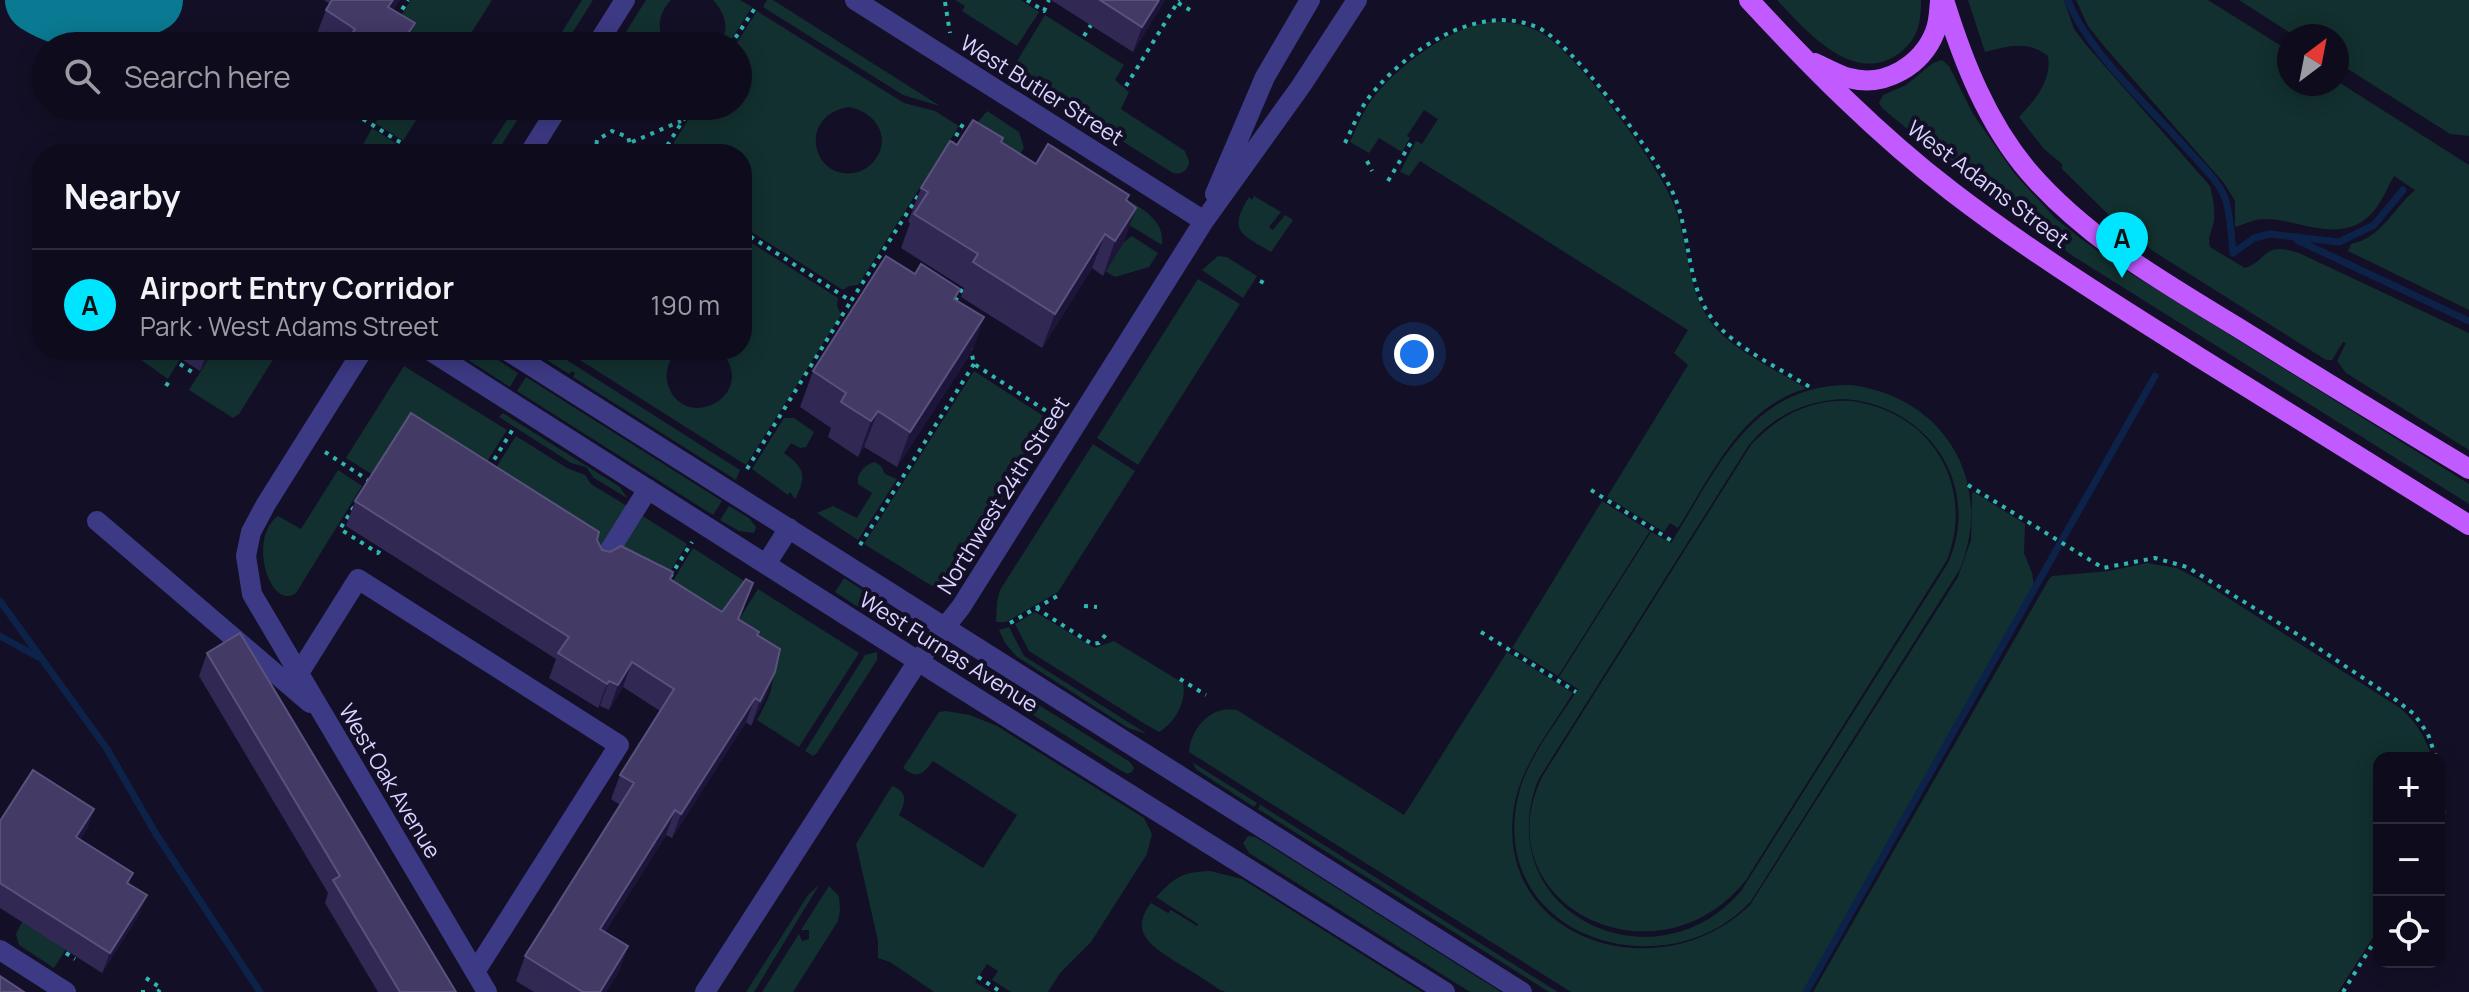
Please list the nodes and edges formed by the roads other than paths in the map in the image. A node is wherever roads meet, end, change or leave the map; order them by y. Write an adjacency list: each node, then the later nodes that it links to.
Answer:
1 (625, 0): 7 (lane)
2 (855, 0): 11 (lane, West Butler Street)
3 (1310, 0): 11 (lane, Northwest 24th Street)
4 (1357, 0): 11 (lane, Northwest 24th Street)
5 (1749, 0): 8 (main road, West Adams Street)
6 (1942, 0): 8 (main road); 15 (main road, West Adams Street)
7 (605, 32)
8 (1804, 58): 18 (main road, West Adams Street)
9 (550, 120): 10 (lane)
10 (535, 144)
11 (1204, 221): 22 (lane, Northwest 24th Street)
12 (357, 360): 24 (lane, West Oak Avenue)
13 (445, 360): 16 (lane, West Furnas Avenue)
14 (522, 360): 19 (lane, West Furnas Avenue)
15 (2469, 469)
16 (648, 489): 20 (lane); 21 (lane, West Furnas Avenue)
17 (97, 521): 25 (lane)
18 (2469, 525)
19 (789, 528): 21 (lane); 22 (lane, West Furnas Avenue)
20 (601, 564)
21 (766, 564): 23 (lane, West Furnas Avenue)
22 (945, 628): 23 (lane, Northwest 24th Street); 32 (lane, West Furnas Avenue)
23 (918, 661): 30 (lane, Northwest 24th Street); 31 (lane, West Furnas Avenue)
24 (299, 673): 25 (lane, West Oak Avenue); 27 (lane)
25 (324, 716): 27 (lane, West Oak Avenue)
26 (0, 950): 28 (lane)
27 (475, 972): 29 (lane, West Oak Avenue)
28 (66, 992)
29 (487, 992)
30 (705, 992)
31 (1445, 992)
32 (1522, 992)

